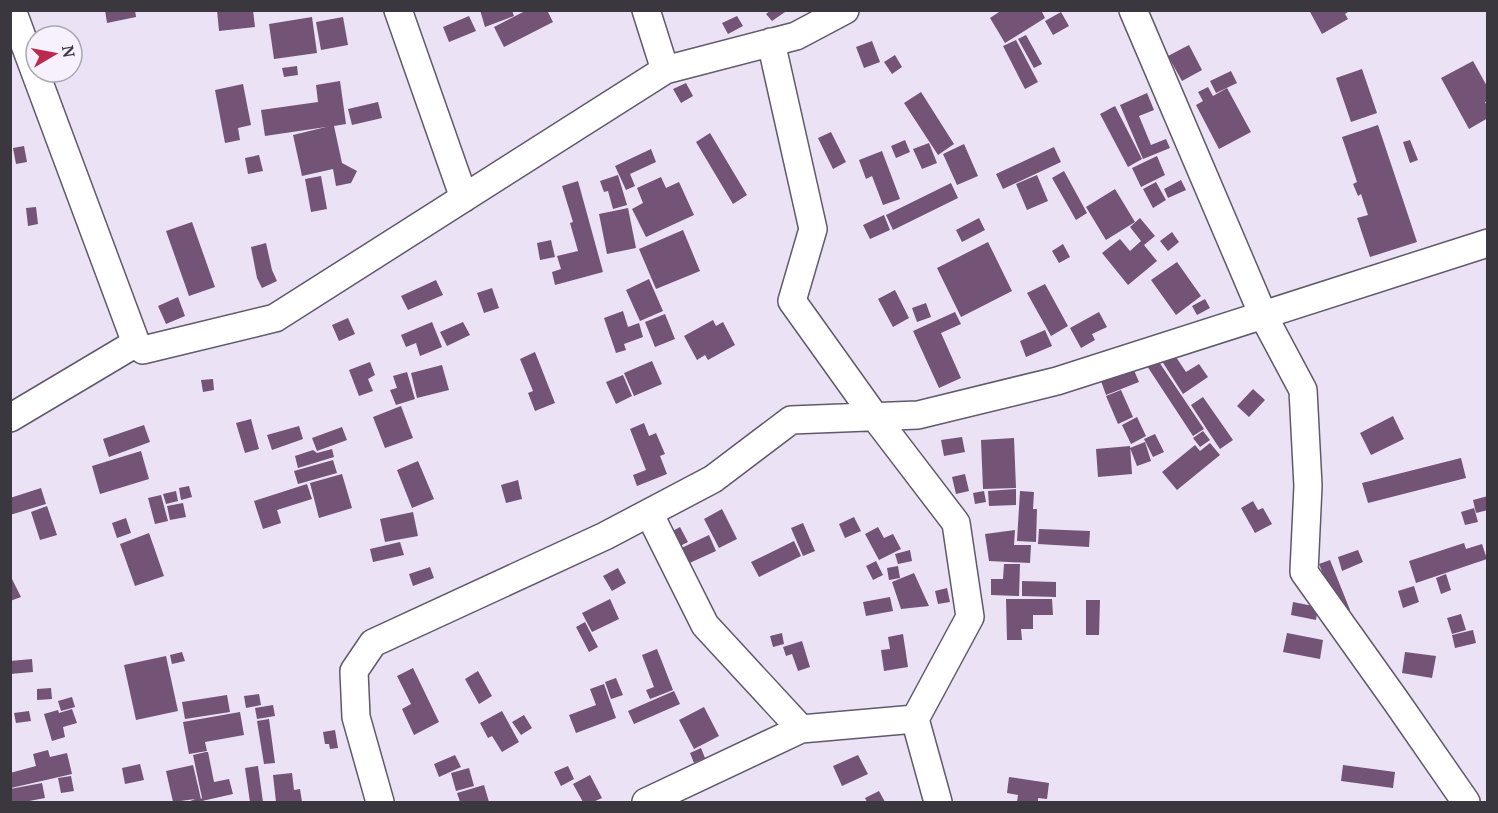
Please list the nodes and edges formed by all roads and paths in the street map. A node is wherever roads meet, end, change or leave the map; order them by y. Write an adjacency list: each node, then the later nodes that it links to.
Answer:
1 (12, 10): 11 (street)
2 (398, 10): 8 (street)
3 (646, 10): 7 (street)
4 (845, 10): 6 (street)
5 (1133, 10): 10 (street)
6 (771, 42): 7 (street); 12 (street)
7 (664, 70): 8 (street)
8 (464, 198): 11 (street)
9 (1488, 243): 10 (street)
10 (1263, 315): 12 (street); 20 (street)
11 (136, 343): 13 (street)
12 (875, 417): 14 (street); 15 (street)
13 (10, 418)
14 (649, 513): 16 (street); 17 (street)
15 (915, 719): 16 (street); 19 (street)
16 (801, 729): 18 (street)
17 (380, 802)
18 (646, 802)
19 (938, 802)
20 (1466, 802)

